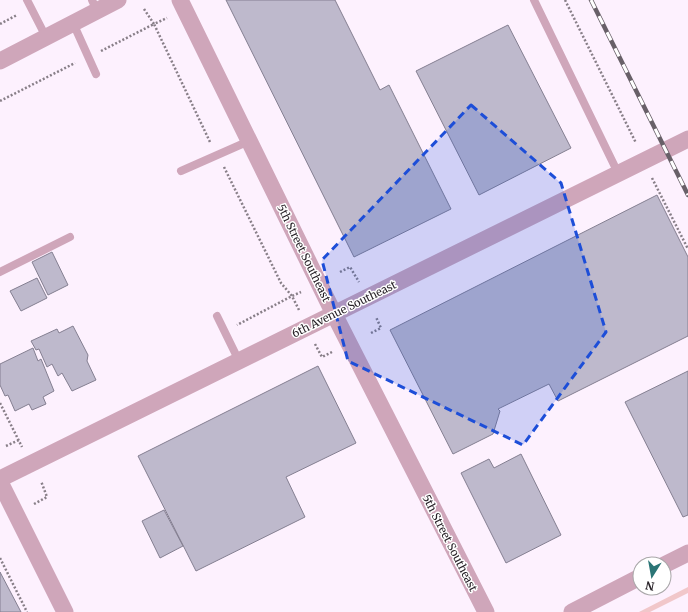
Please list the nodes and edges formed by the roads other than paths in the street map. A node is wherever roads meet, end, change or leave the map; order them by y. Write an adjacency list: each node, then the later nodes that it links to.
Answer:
1 (27, 0): 7 (lane)
2 (118, 0): 5 (street)
3 (180, 0): 11 (street, 5th Street Southeast)
4 (534, 0): 13 (lane)
5 (95, 5): 6 (street)
6 (73, 23): 7 (street); 9 (lane)
7 (46, 37): 8 (street)
8 (0, 61)
9 (96, 74)
10 (688, 139): 13 (street, 6th Avenue Southeast)
11 (249, 141): 12 (lane); 16 (street, 5th Street Southeast)
12 (181, 171)
13 (618, 173): 16 (street, 6th Avenue Southeast)
14 (70, 237): 15 (lane)
15 (0, 272)
16 (334, 314): 18 (street, 6th Avenue Southeast); 25 (street, 5th Street Southeast)
17 (217, 316): 18 (lane)
18 (239, 361): 19 (street, 6th Avenue Southeast)
19 (0, 479)
20 (0, 482): 24 (street)
21 (688, 553): 22 (street)
22 (672, 561)
23 (632, 582): 26 (street)
24 (65, 612)
25 (486, 612)
26 (572, 612)

